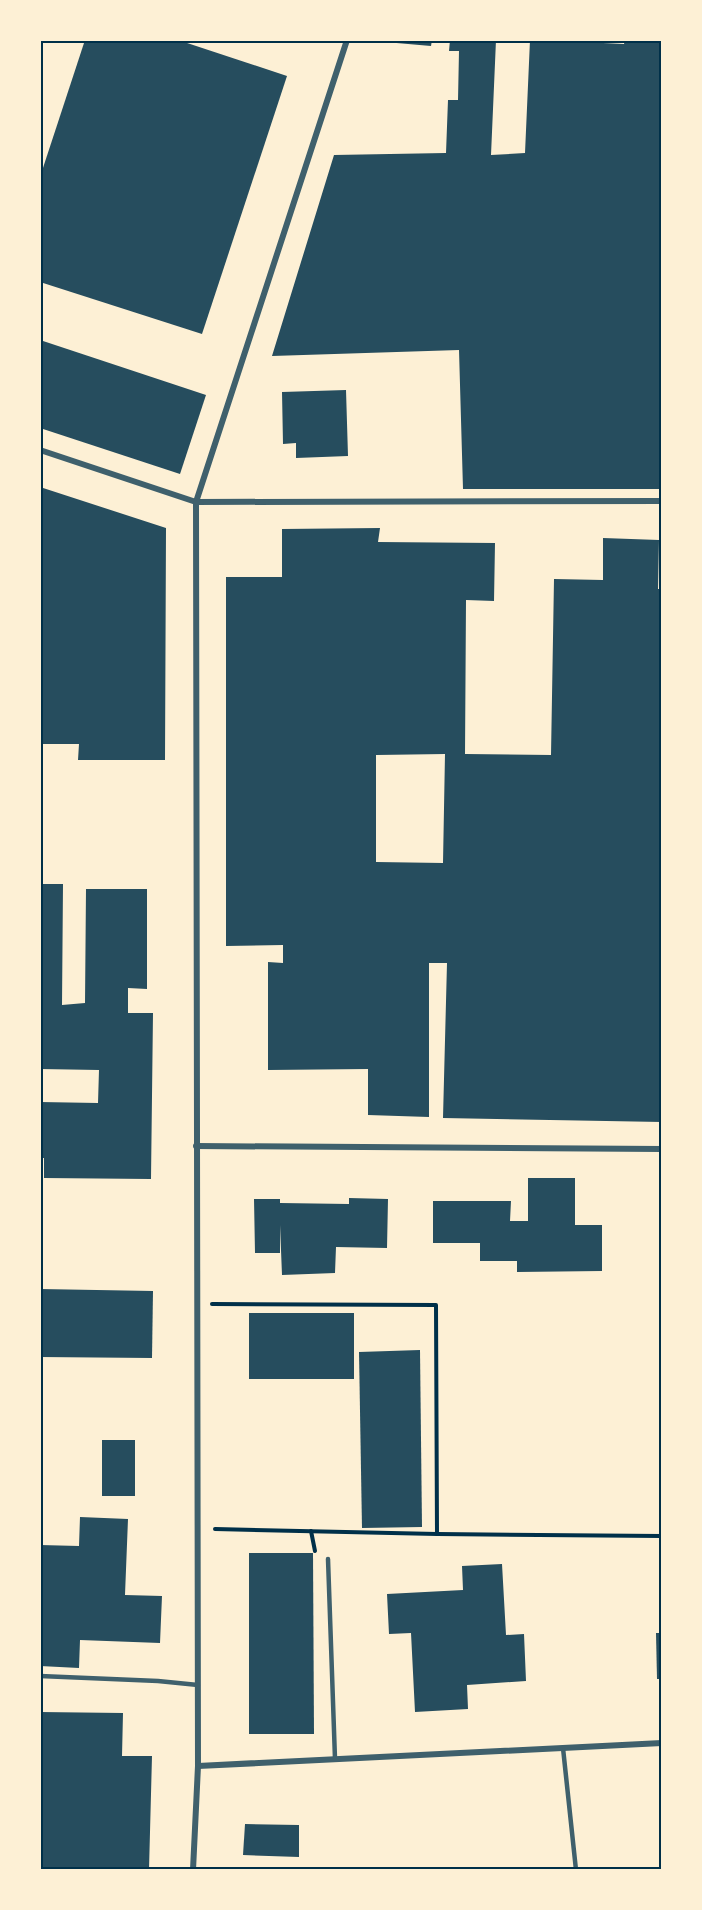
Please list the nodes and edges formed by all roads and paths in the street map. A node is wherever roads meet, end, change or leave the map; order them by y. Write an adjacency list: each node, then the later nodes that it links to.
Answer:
1 (347, 40): 4 (street)
2 (40, 450): 4 (street)
3 (662, 501): 4 (street)
4 (196, 502): 5 (street)
5 (196, 1146): 6 (street); 7 (street)
6 (662, 1149)
7 (196, 1304): 8 (street); 9 (path)
8 (197, 1528): 9 (path); 13 (street)
9 (437, 1534): 10 (path)
10 (662, 1536)
11 (328, 1559): 16 (lane)
12 (40, 1676): 13 (lane)
13 (198, 1685): 17 (street)
14 (662, 1743): 15 (street)
15 (563, 1748): 16 (street); 19 (lane)
16 (335, 1759): 17 (street)
17 (198, 1766): 18 (street)
18 (193, 1869)
19 (576, 1869)

